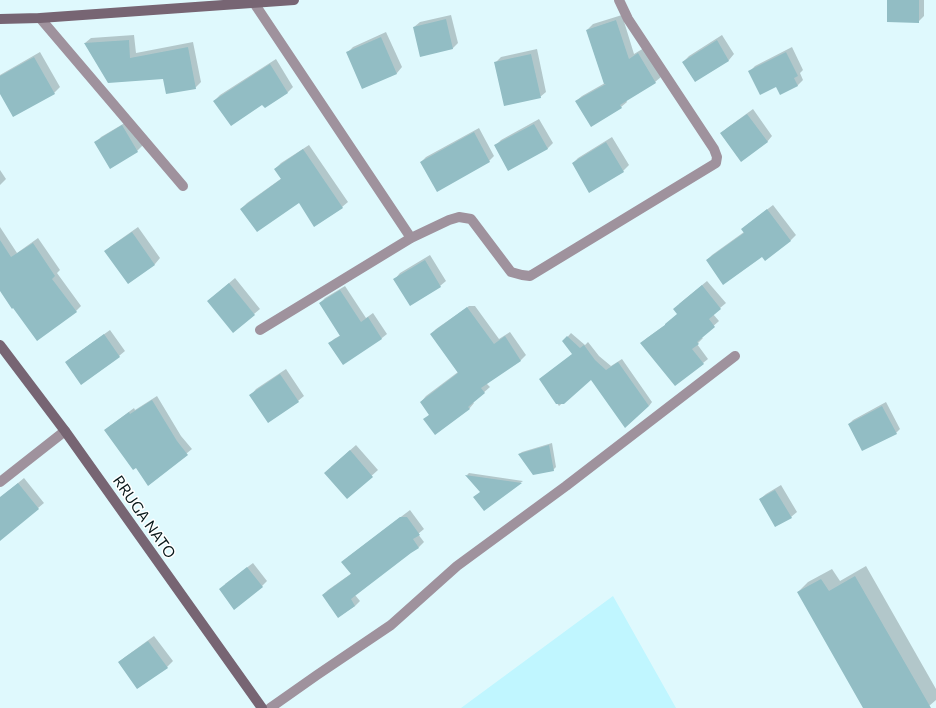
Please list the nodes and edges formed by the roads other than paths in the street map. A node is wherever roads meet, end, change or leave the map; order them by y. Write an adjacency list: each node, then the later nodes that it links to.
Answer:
1 (294, 0): 4 (main road)
2 (619, 0): 8 (street)
3 (222, 3): 4 (main road); 5 (main road)
4 (254, 3): 8 (street)
5 (40, 18): 6 (main road); 7 (street)
6 (0, 19)
7 (183, 186)
8 (411, 238): 9 (street)
9 (260, 330)
10 (0, 344): 12 (main road, RRUGA NATO)
11 (735, 356): 15 (street)
12 (65, 431): 13 (street); 14 (main road, RRUGA NATO)
13 (0, 482)
14 (262, 708)
15 (270, 708)

